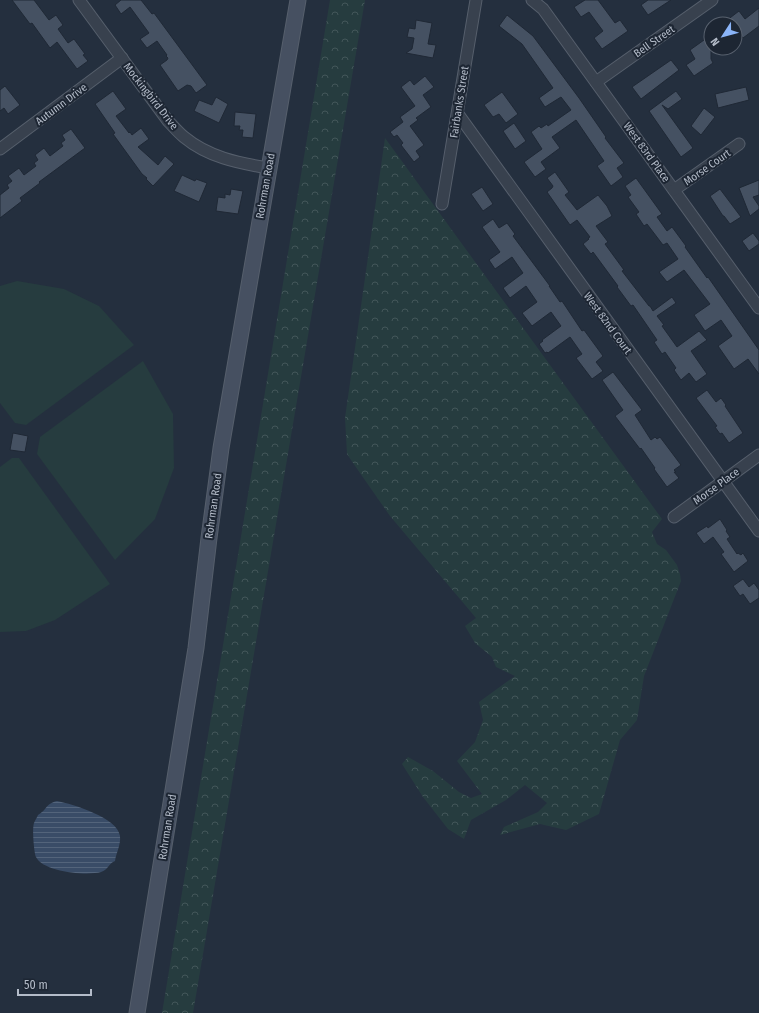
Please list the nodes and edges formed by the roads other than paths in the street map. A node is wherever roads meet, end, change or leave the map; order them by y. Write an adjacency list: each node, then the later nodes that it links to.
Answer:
1 (79, 0): 6 (street, Mockingbird Drive)
2 (298, 0): 11 (street, Rohrman Road)
3 (476, 0): 8 (street, Fairbanks Street)
4 (532, 0): 7 (street, West 83rd Place)
5 (708, 1): 7 (street, Bell Street)
6 (122, 58): 10 (street, Autumn Drive); 11 (street, Mockingbird Drive)
7 (596, 82): 12 (street, West 83rd Place)
8 (458, 114): 13 (street, Fairbanks Street); 16 (street, West 82nd Court)
9 (739, 144): 12 (street, Morse Court)
10 (0, 149)
11 (268, 168): 19 (street, Rohrman Road)
12 (674, 190): 14 (street, West 83rd Place)
13 (442, 204)
14 (759, 308)
15 (759, 455): 16 (street, Morse Place)
16 (722, 481): 17 (street, Morse Place); 18 (street, West 82nd Court)
17 (674, 518)
18 (759, 531)
19 (137, 1013)

